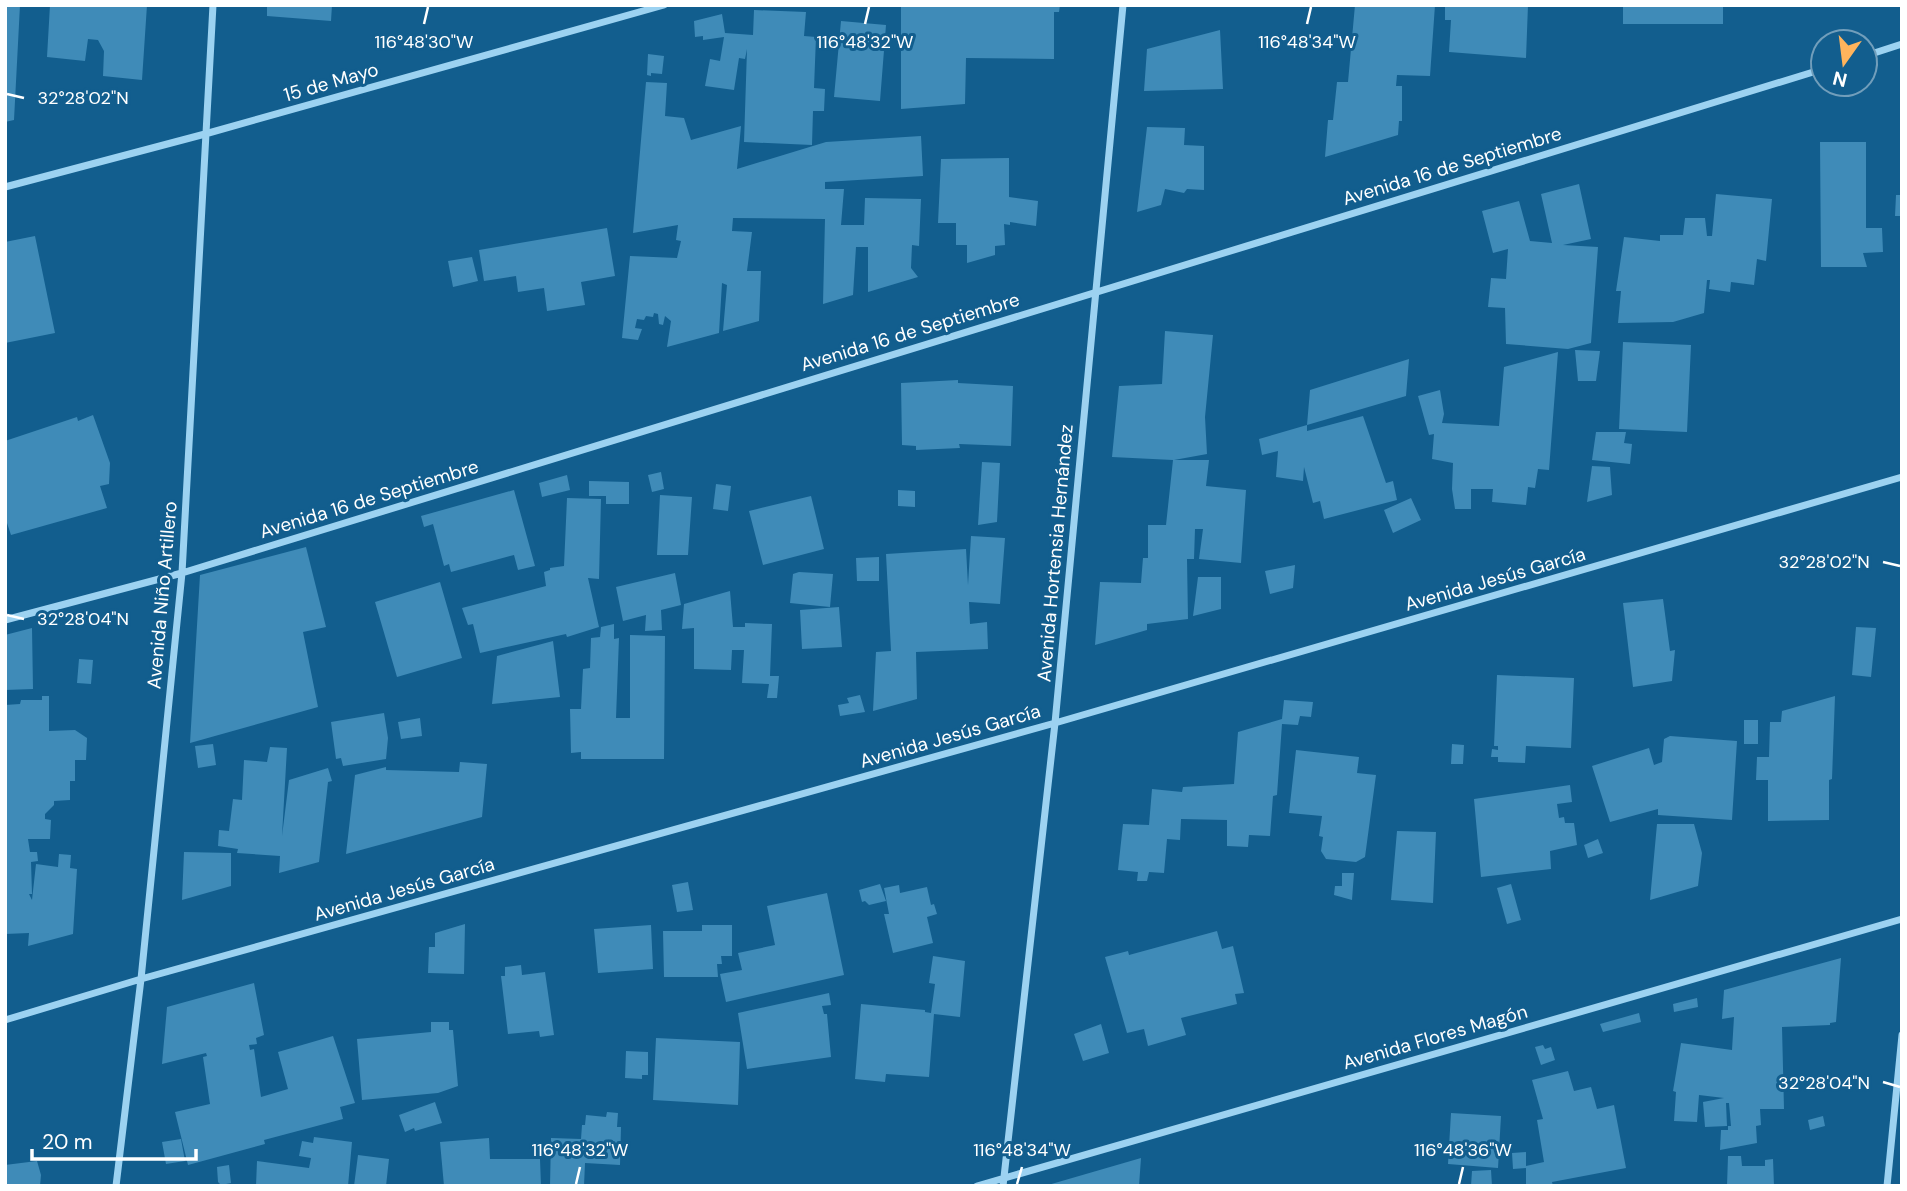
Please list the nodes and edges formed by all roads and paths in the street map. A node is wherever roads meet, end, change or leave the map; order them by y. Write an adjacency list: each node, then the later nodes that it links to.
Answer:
1 (213, 5): 7 (street, Avenida Niño Artillero)
2 (664, 5): 7 (street, 15 de Mayo)
3 (1123, 5): 9 (street, Avenida Hortensia Hernández)
4 (1902, 44): 5 (street)
5 (1879, 51)
6 (1809, 73): 9 (street, Avenida 16 de Septiembre)
7 (205, 134): 8 (street, 15 de Mayo); 11 (street, Avenida Niño Artillero)
8 (5, 187)
9 (1097, 290): 11 (street, Avenida 16 de Septiembre); 13 (street, Avenida Hortensia Hernández)
10 (1902, 477): 13 (street, Avenida Jesús García)
11 (183, 573): 12 (street, Avenida 16 de Septiembre); 15 (street, Avenida Niño Artillero)
12 (5, 620)
13 (1055, 723): 15 (street, Avenida Jesús García); 18 (street, Avenida Hortensia Hernández)
14 (1902, 919): 18 (street, Avenida Flores Magón)
15 (141, 979): 16 (street, Avenida Jesús García); 19 (street, Avenida Niño Artillero)
16 (5, 1020)
17 (1902, 1035): 21 (street)
18 (1003, 1182): 20 (street, Avenida Flores Magón)
19 (116, 1186)
20 (977, 1186)
21 (1887, 1186)

